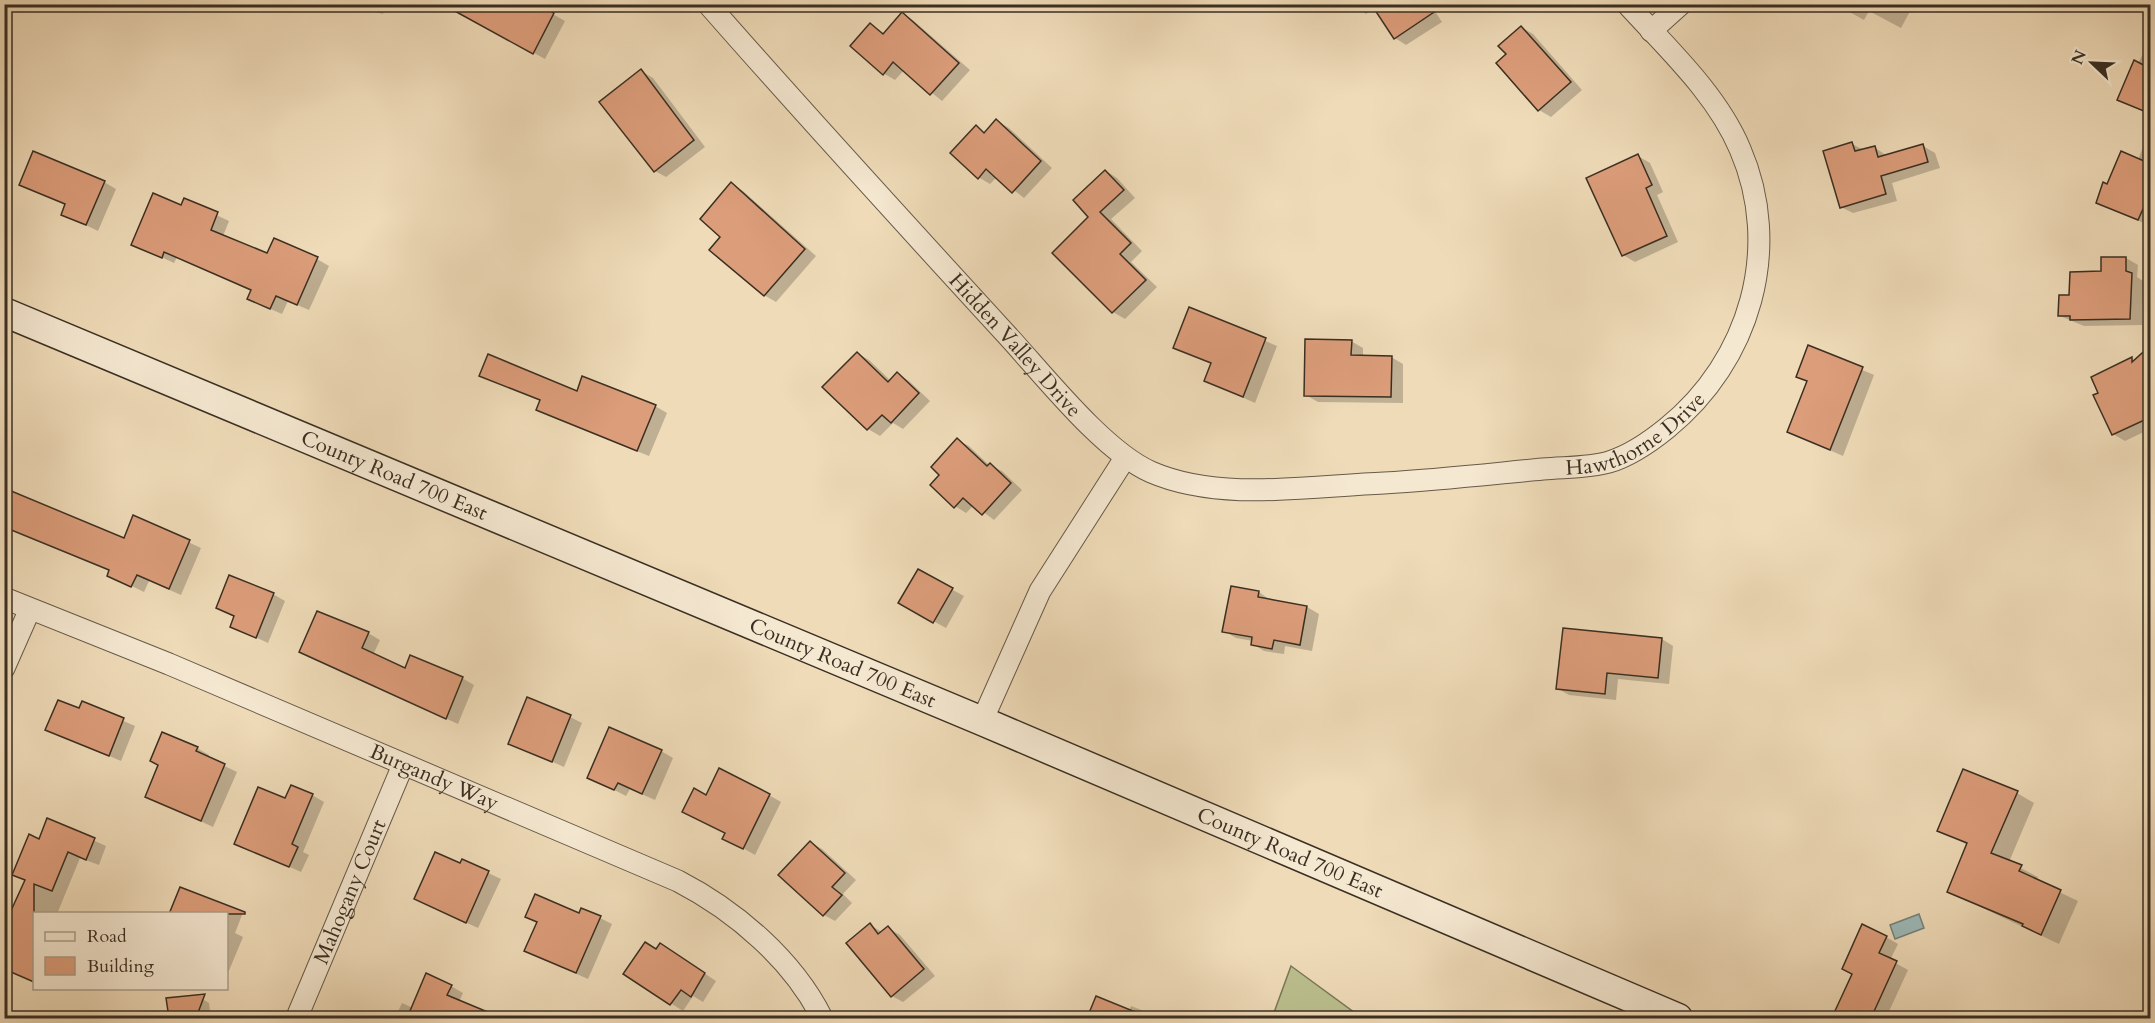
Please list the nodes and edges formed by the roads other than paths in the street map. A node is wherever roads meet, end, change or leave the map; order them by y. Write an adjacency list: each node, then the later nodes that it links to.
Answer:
1 (708, 4): 6 (street, Hidden Valley Drive)
2 (1627, 4): 4 (street, Hawthorne Drive)
3 (1681, 4): 4 (street)
4 (1651, 31): 6 (street, Hawthorne Drive)
5 (4, 312): 10 (main road, County Road 700 East)
6 (1125, 458): 10 (street)
7 (4, 598): 8 (street, Burgandy Way)
8 (30, 609): 9 (street); 11 (street, Burgandy Way)
9 (4, 668)
10 (982, 721): 14 (main road, County Road 700 East)
11 (403, 765): 12 (street, Mahogany Court); 13 (street, Burgandy Way)
12 (297, 1017)
13 (822, 1018)
14 (1678, 1018)

